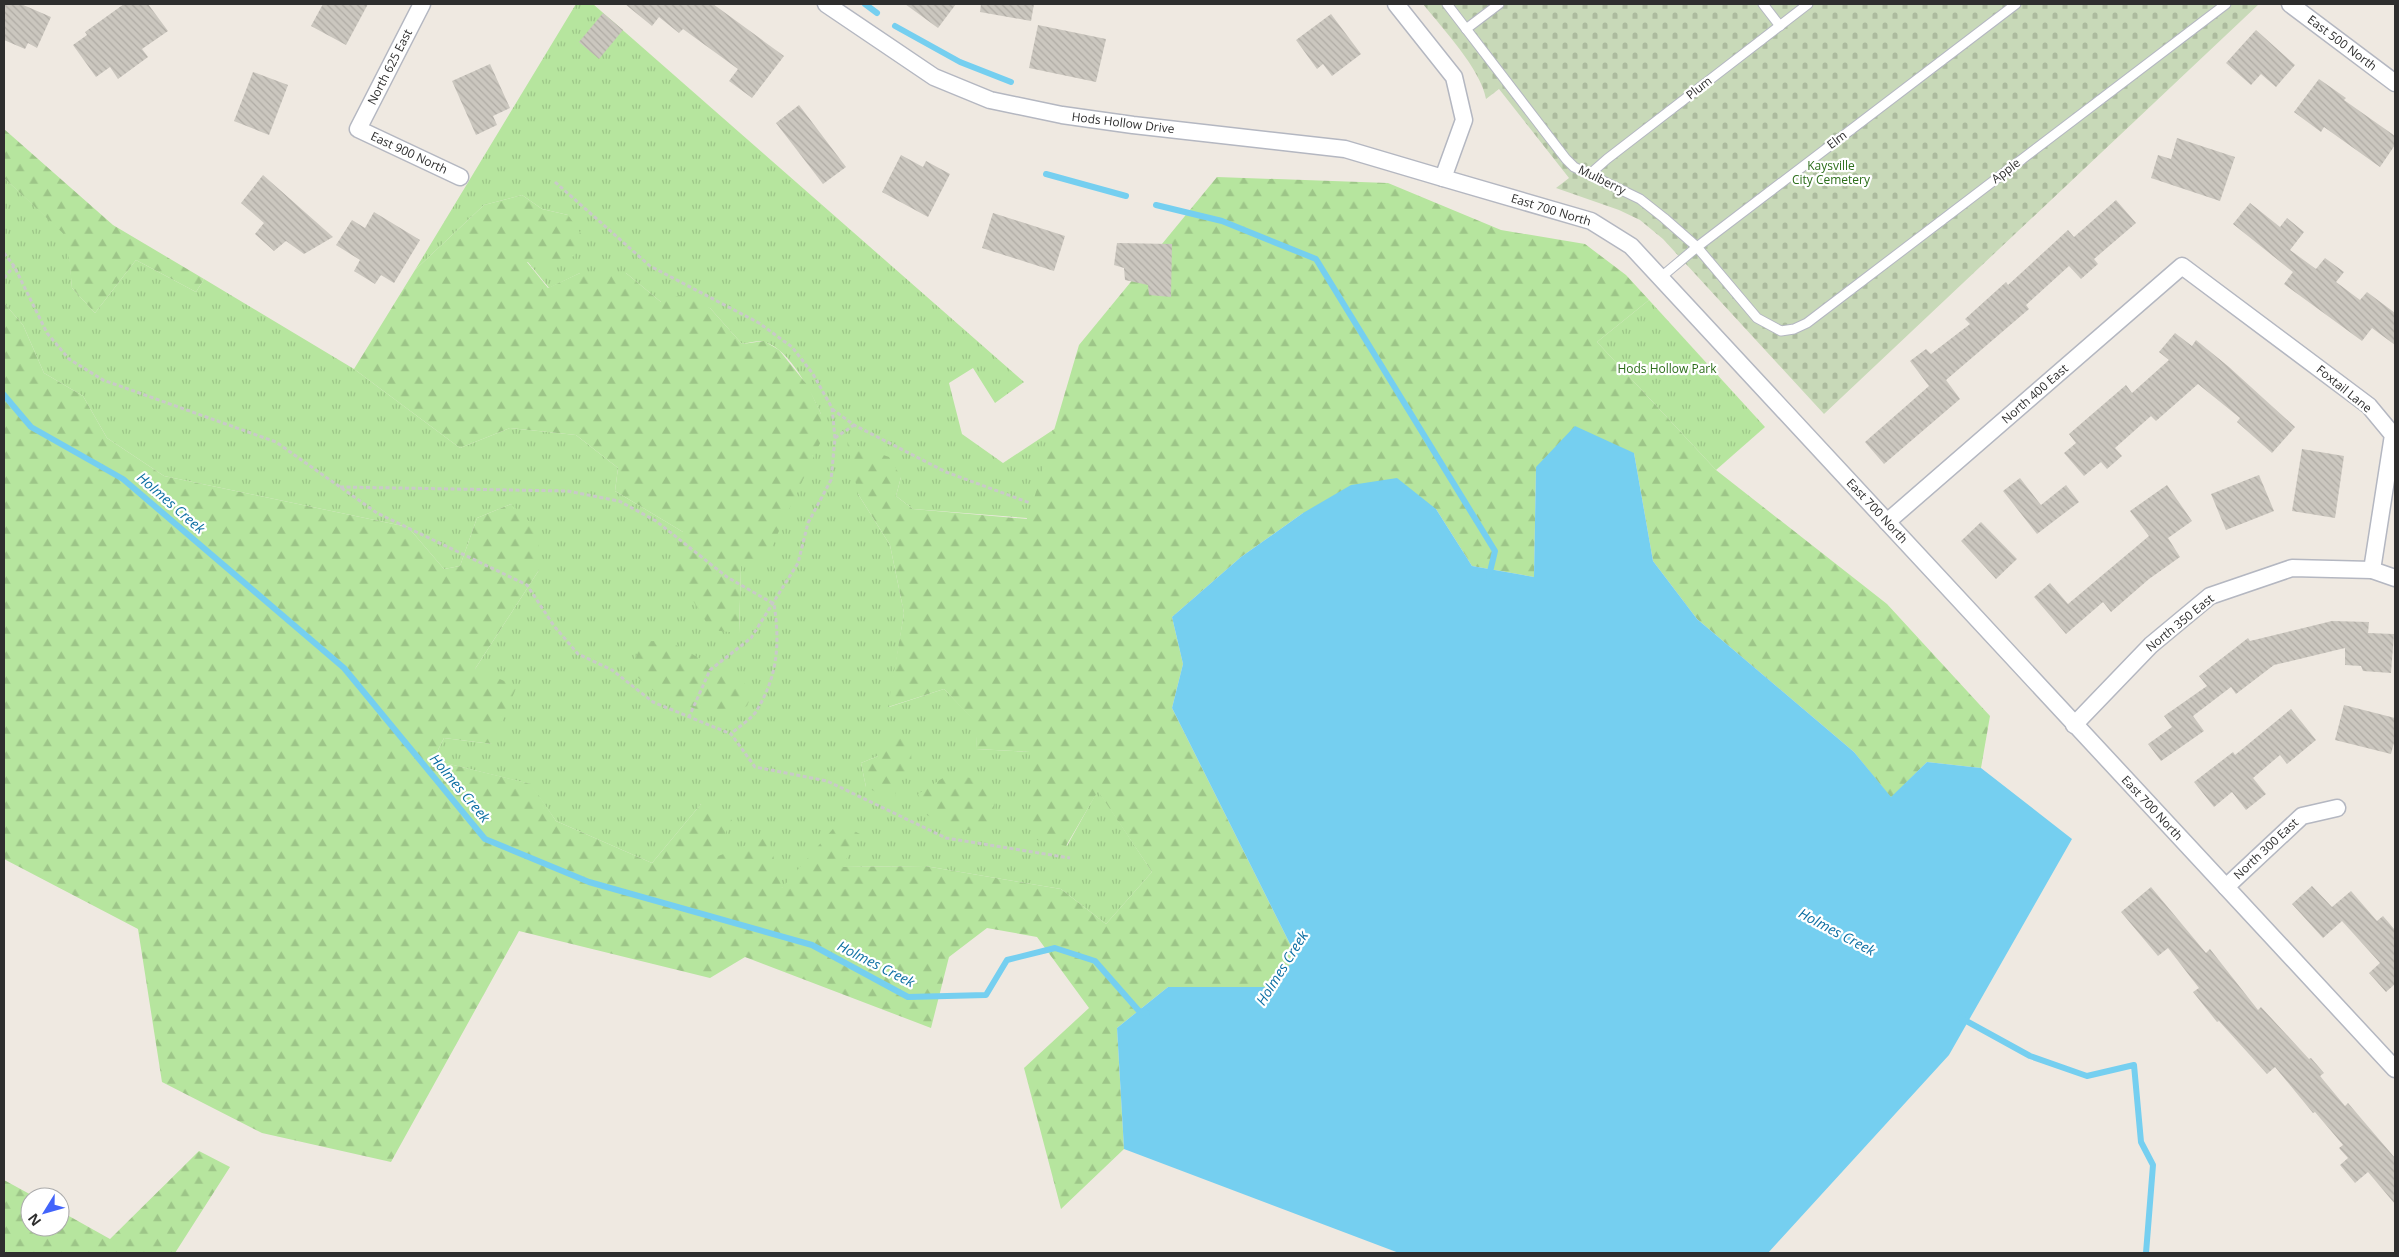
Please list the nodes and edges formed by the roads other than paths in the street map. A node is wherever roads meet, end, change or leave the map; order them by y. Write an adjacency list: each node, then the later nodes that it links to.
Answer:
1 (422, 4): 14 (street, North 625 East)
2 (826, 4): 17 (street, Hods Hollow Drive)
3 (1396, 4): 17 (street)
4 (1447, 4): 12 (lane, Mulberry)
5 (1499, 4): 12 (lane)
6 (1763, 4): 11 (lane)
7 (1808, 4): 11 (lane, Plum)
8 (2016, 4): 18 (lane, Elm)
9 (2226, 4): 21 (lane, Apple)
10 (2290, 4): 13 (street, East 500 North)
11 (1780, 26): 15 (lane, Plum)
12 (1466, 29): 15 (lane, Mulberry)
13 (2395, 83)
14 (358, 129): 16 (street, East 900 North)
15 (1590, 174): 18 (lane, Mulberry)
16 (460, 178)
17 (1443, 178): 20 (street, East 700 North)
18 (1697, 247): 20 (lane, Elm); 21 (lane, Mulberry)
19 (2182, 266): 22 (street, North 400 East); 23 (street, Foxtail Lane)
20 (1660, 278): 22 (street, East 700 North)
21 (1781, 331)
22 (1887, 522): 25 (street, East 700 North)
23 (2372, 570): 24 (street, North 350 East); 25 (street, North 350 East)
24 (2395, 578)
25 (2074, 725): 27 (street, East 700 North)
26 (2337, 808): 27 (street, North 300 East)
27 (2226, 886): 28 (street, East 700 North)
28 (2395, 1069)

